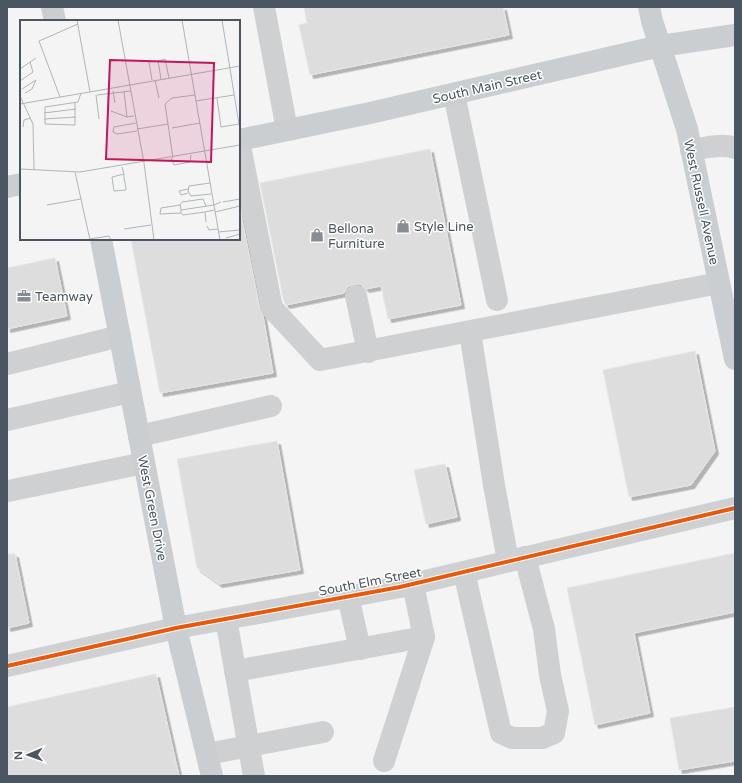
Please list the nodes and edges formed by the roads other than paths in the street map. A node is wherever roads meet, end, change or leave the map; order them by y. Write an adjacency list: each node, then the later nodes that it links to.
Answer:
1 (52, 7): 4 (main road)
2 (264, 7): 8 (street)
3 (649, 7): 6 (main road, West Russell Avenue)
4 (55, 20)
5 (735, 35): 6 (main road, South Main Street)
6 (660, 46): 7 (main road, South Main Street); 12 (main road, West Russell Avenue)
7 (454, 94): 8 (main road, South Main Street); 18 (street)
8 (287, 130): 9 (main road, South Main Street)
9 (240, 141)
10 (240, 146): 21 (street)
11 (735, 148): 12 (street)
12 (691, 150): 16 (main road, West Russell Avenue)
13 (20, 184): 14 (main road)
14 (7, 187)
15 (101, 240): 20 (main road, West Green Drive)
16 (725, 293): 19 (street); 22 (main road, West Russell Avenue)
17 (356, 296): 21 (street)
18 (497, 300)
19 (470, 332): 21 (street); 31 (street)
20 (120, 336): 23 (street); 24 (main road, West Green Drive)
21 (368, 352)
22 (735, 360)
23 (7, 364)
24 (130, 392): 26 (street); 27 (main road, West Green Drive)
25 (271, 406): 27 (street)
26 (7, 420)
27 (139, 436): 28 (main road, West Green Drive)
28 (144, 463): 29 (street); 36 (main road, West Green Drive)
29 (8, 491)
30 (735, 508): 31 (street, South Elm Street)
31 (516, 559): 32 (street, South Elm Street); 32 (street)
32 (464, 572): 33 (street, South Elm Street)
33 (413, 584): 34 (street, South Elm Street); 37 (street)
34 (348, 596): 35 (street, South Elm Street); 38 (street)
35 (226, 619): 36 (street, South Elm Street); 40 (street)
36 (176, 628): 39 (street, South Elm Street); 43 (main road, West Green Drive)
37 (424, 637): 38 (street); 44 (street)
38 (360, 649): 40 (street)
39 (7, 666)
40 (235, 671): 42 (street)
41 (323, 732): 42 (street)
42 (248, 745): 43 (street); 46 (street)
43 (207, 754): 45 (main road, West Green Drive)
44 (384, 761)
45 (212, 776)
46 (254, 776)

